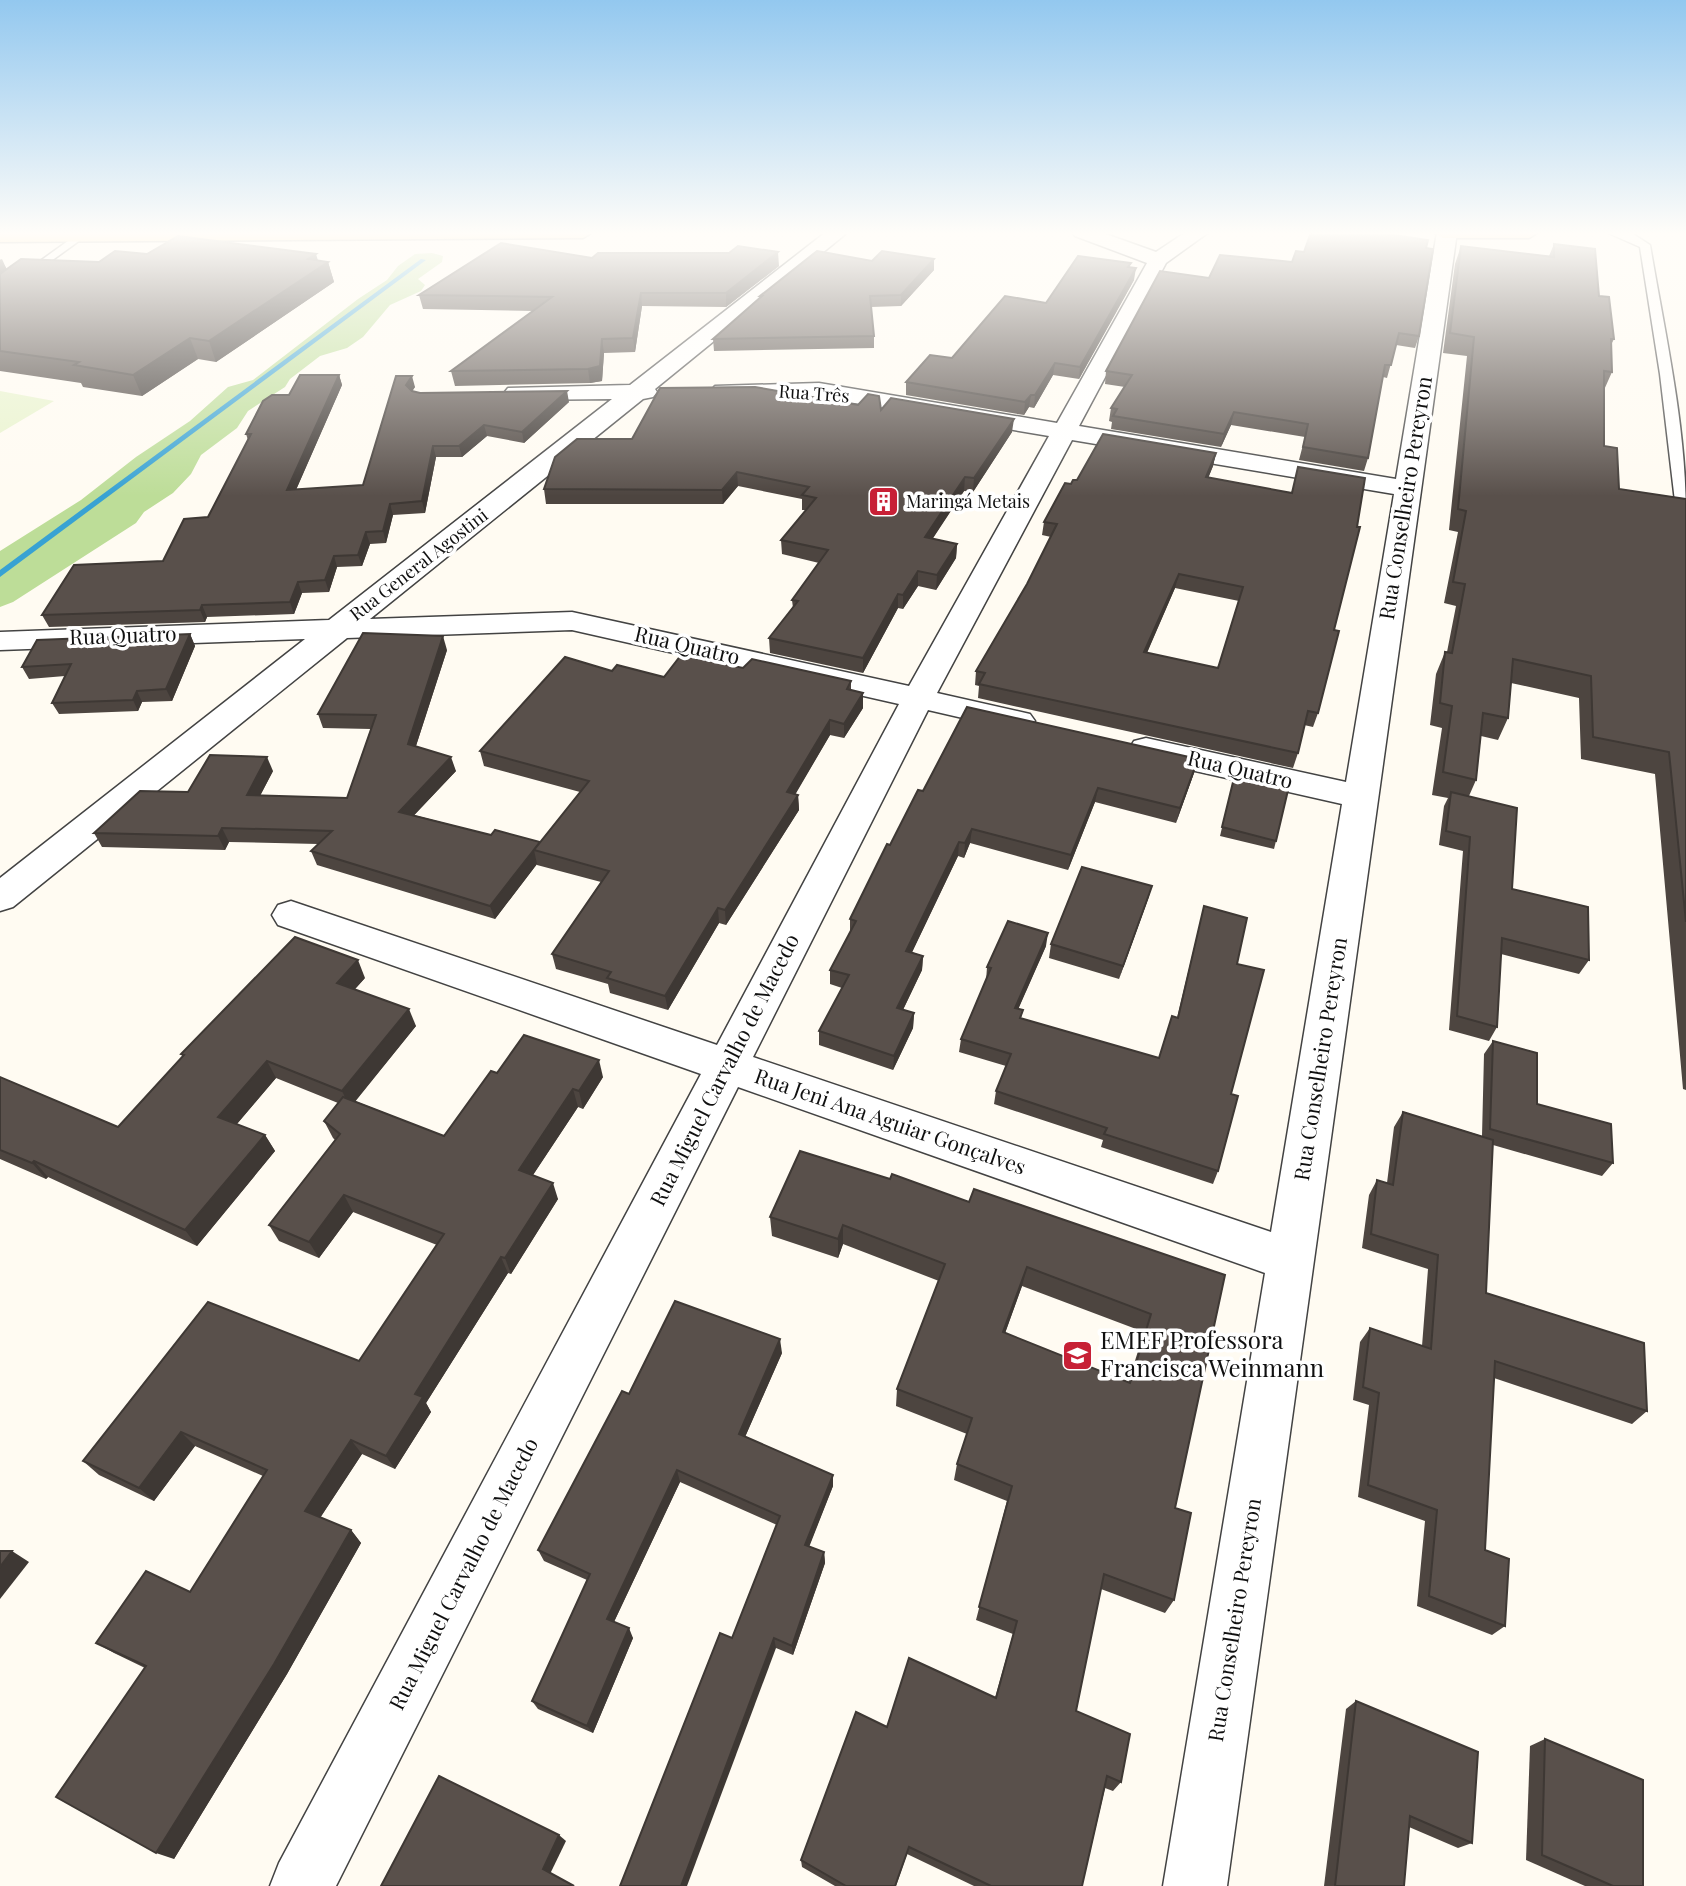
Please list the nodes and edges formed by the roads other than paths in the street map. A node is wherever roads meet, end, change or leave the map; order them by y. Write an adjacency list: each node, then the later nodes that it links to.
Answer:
1 (727, 320): 7 (street, Rua General Agostini)
2 (1125, 320): 9 (street, Rua Miguel Carvalho de Macedo)
3 (1432, 320): 10 (street, Rua Conselheiro Pereyron)
4 (1660, 320): 11 (lane)
5 (675, 391): 7 (street)
6 (701, 391): 9 (street, Rua Três)
7 (636, 392): 8 (street); 12 (street, Rua General Agostini)
8 (490, 393)
9 (1064, 432): 10 (street, Rua Três); 14 (street, Rua Miguel Carvalho de Macedo)
10 (1408, 489): 17 (street, Rua Conselheiro Pereyron)
11 (1686, 511)
12 (340, 628): 13 (street, Rua Quatro); 14 (street, Rua Quatro); 18 (street, Rua General Agostini)
13 (0, 641)
14 (918, 698): 15 (street, Rua Quatro); 20 (street, Rua Miguel Carvalho de Macedo)
15 (1052, 728)
16 (1119, 743): 17 (street, Rua Quatro)
17 (1361, 797): 21 (street, Rua Conselheiro Pereyron)
18 (0, 898)
19 (291, 915): 20 (street, Rua Jeni Ana Aguiar Gonçalves)
20 (727, 1066): 21 (street, Rua Jeni Ana Aguiar Gonçalves); 22 (street, Rua Miguel Carvalho de Macedo)
21 (1290, 1260): 23 (street, Rua Conselheiro Pereyron)
22 (302, 1886)
23 (1195, 1886)

